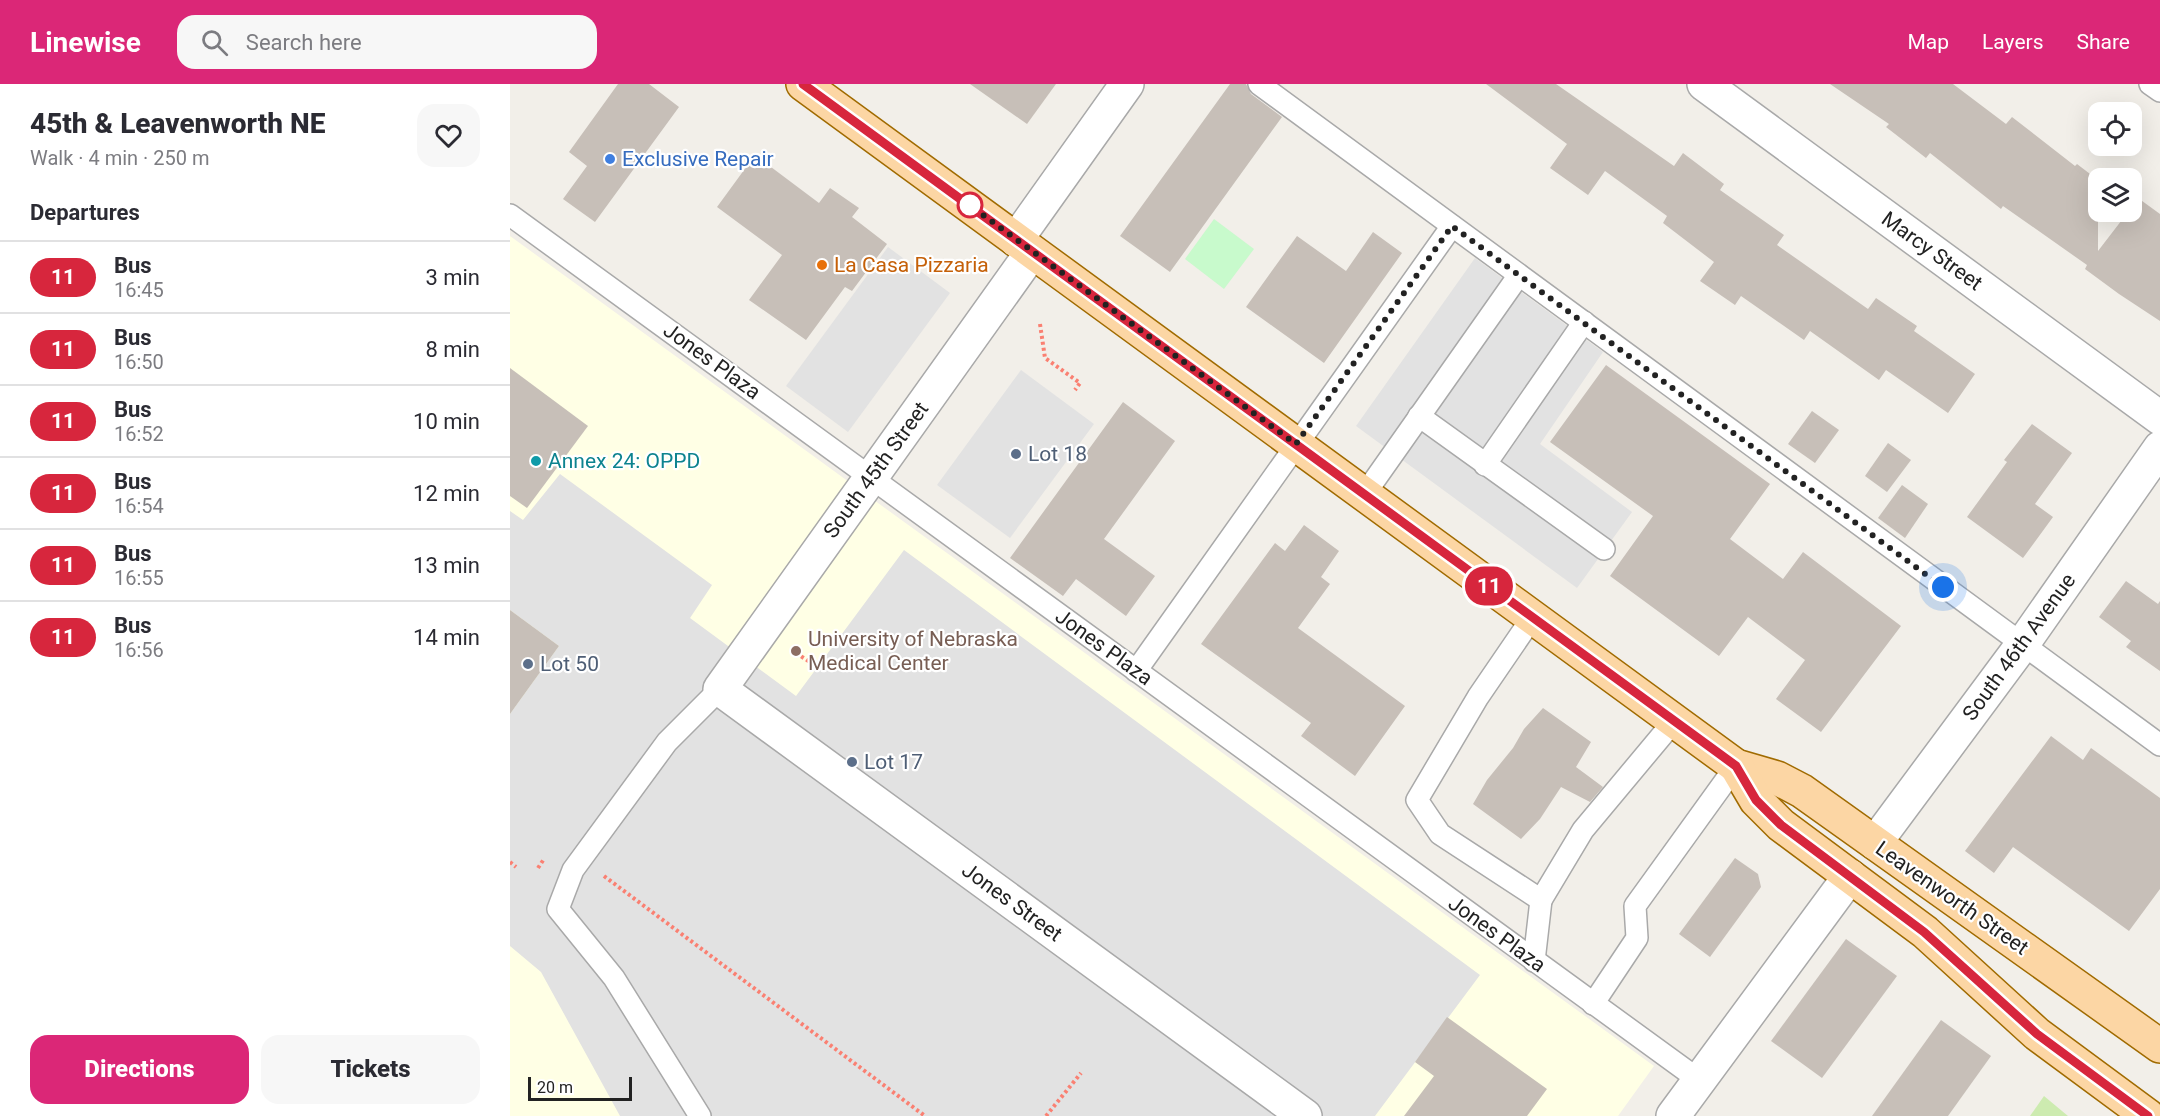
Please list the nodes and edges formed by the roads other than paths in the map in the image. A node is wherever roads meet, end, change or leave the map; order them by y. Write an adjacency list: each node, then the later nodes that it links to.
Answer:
1 (803, 84): 9 (main road, Leavenworth Street)
2 (1127, 84): 9 (street, South 45th Street)
3 (1259, 84): 8 (lane)
4 (1704, 84): 13 (street, Marcy Street)
5 (2150, 84): 6 (lane)
6 (2160, 91)
7 (510, 215): 17 (lane, Jones Plaza)
8 (1452, 226): 10 (lane); 14 (lane)
9 (1024, 246): 14 (main road, Leavenworth Street); 17 (street, South 45th Street)
10 (1519, 275): 11 (lane); 12 (lane)
11 (1584, 322): 16 (lane); 21 (lane)
12 (1419, 416): 16 (lane); 18 (lane)
13 (2160, 418)
14 (1296, 444): 18 (main road, Leavenworth Street); 22 (lane)
15 (2160, 448): 21 (street, South 46th Avenue)
16 (1485, 465): 19 (lane)
17 (870, 478): 22 (lane, Jones Plaza); 23 (street, South 45th Street)
18 (1364, 495): 20 (main road, Leavenworth Street)
19 (1604, 549)
20 (1532, 618): 24 (main road, Leavenworth Street); 29 (lane)
21 (2022, 645): 25 (lane); 27 (street, South 46th Avenue)
22 (1136, 671): 30 (lane, Jones Plaza)
23 (720, 689): 34 (lane); 35 (street, Jones Street)
24 (1674, 721): 26 (main road, Leavenworth Street); 29 (lane)
25 (2160, 745)
26 (1736, 766): 27 (main road, Leavenworth Street); 28 (main road, Leavenworth Street); 31 (lane)
27 (1875, 843): 32 (main road, Leavenworth Street)
28 (1850, 876): 33 (street); 37 (main road, Leavenworth Street)
29 (1541, 900): 30 (lane)
30 (1534, 960): 31 (lane, Jones Plaza)
31 (1593, 1004): 33 (lane, Jones Plaza)
32 (2160, 1046)
33 (1699, 1080): 36 (street)
34 (700, 1116)
35 (1305, 1116)
36 (1672, 1116)
37 (2148, 1116)

